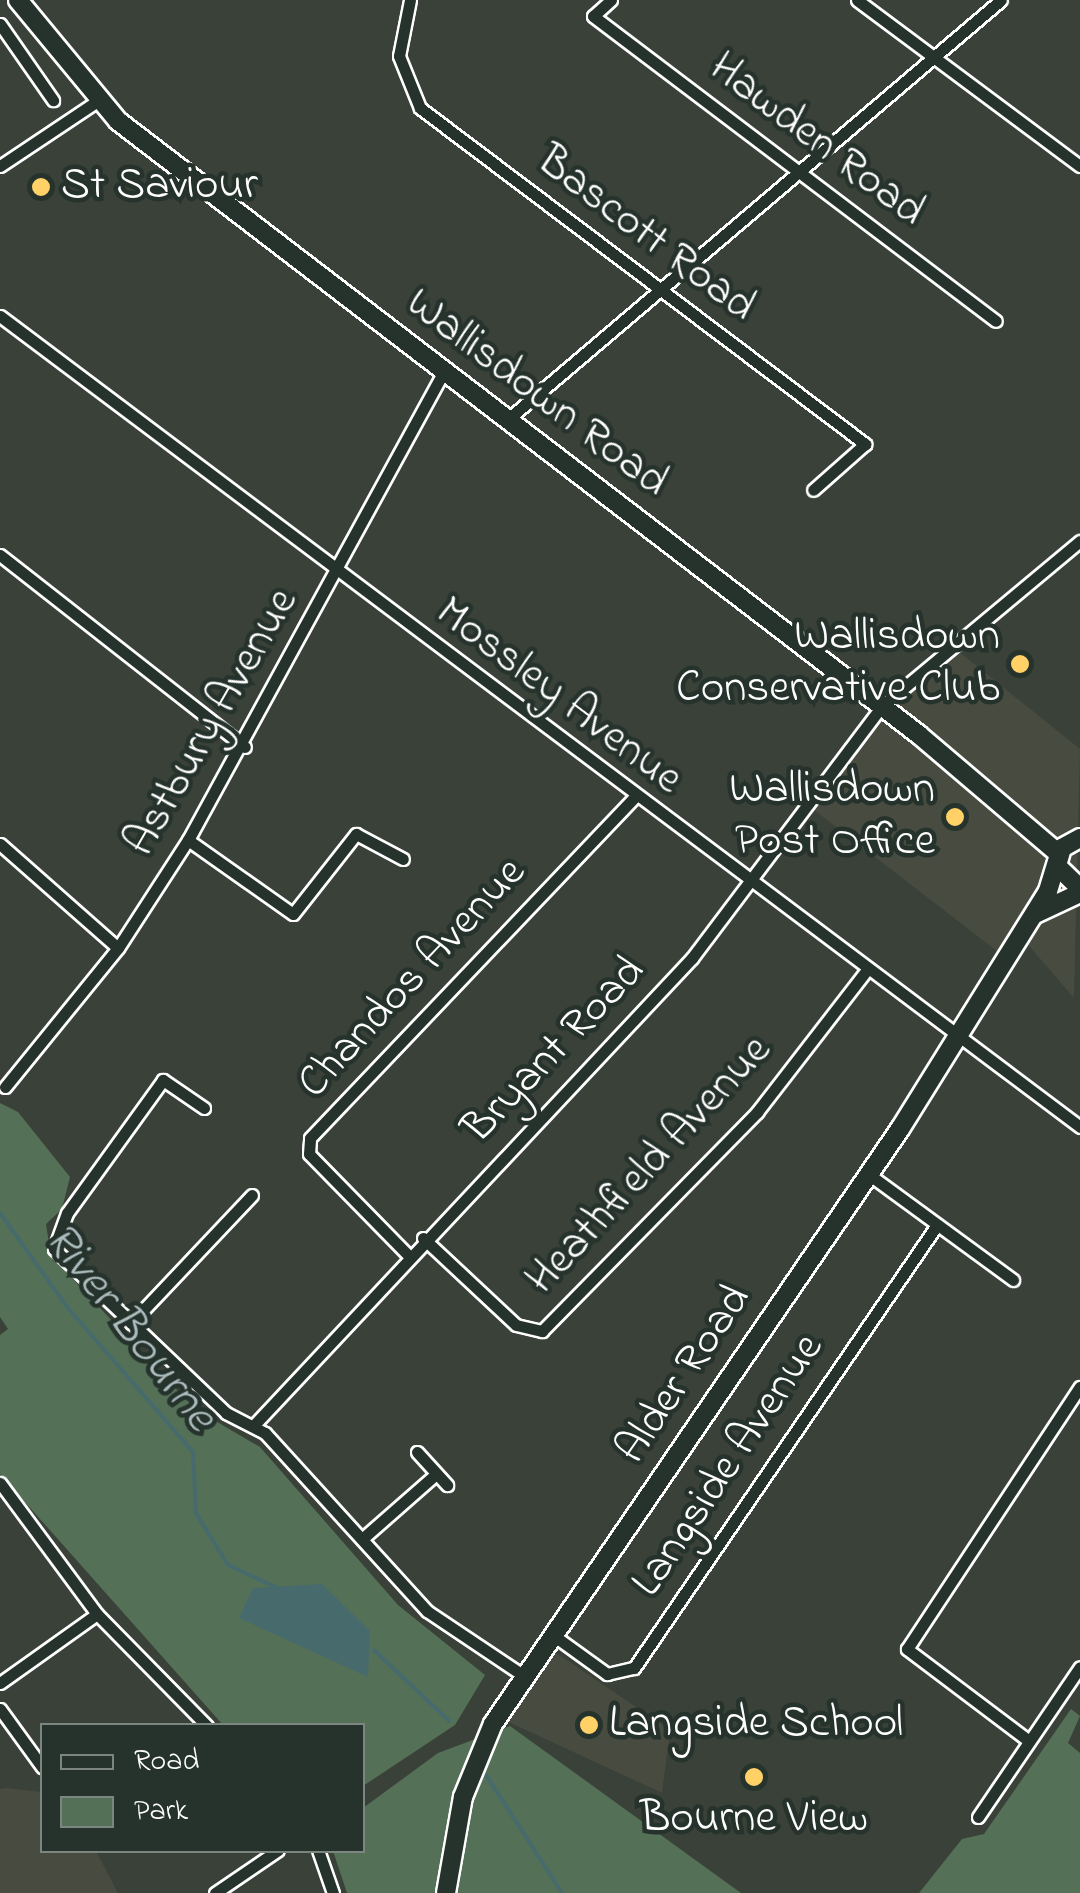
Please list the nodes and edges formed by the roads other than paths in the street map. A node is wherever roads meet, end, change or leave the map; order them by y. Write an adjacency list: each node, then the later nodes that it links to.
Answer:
1 (18, 0): 9 (main road, Wallisdown Road)
2 (410, 0): 13 (street, Bascott Road)
3 (611, 0): 12 (street, Hawden Road)
4 (857, 0): 7 (street)
5 (1000, 0): 7 (street)
6 (0, 24): 8 (street)
7 (933, 58): 11 (street); 12 (street)
8 (53, 100)
9 (96, 102): 10 (street); 16 (main road, Wallisdown Road)
10 (0, 166)
11 (1080, 166)
12 (797, 171): 13 (street); 15 (street, Hawden Road)
13 (660, 291): 17 (street); 18 (street, Bascott Road)
14 (0, 316): 21 (street, Mossley Avenue)
15 (996, 321)
16 (444, 371): 17 (main road, Wallisdown Road); 21 (street, Astbury Avenue)
17 (508, 420): 22 (main road, Wallisdown Road)
18 (813, 490)
19 (1080, 541): 22 (street, Bryant Road)
20 (0, 554): 23 (street)
21 (339, 576): 23 (street, Astbury Avenue); 24 (street, Mossley Avenue)
22 (882, 706): 27 (main road, Wallisdown Road); 29 (street, Bryant Road)
23 (245, 747): 25 (street, Astbury Avenue)
24 (634, 798): 29 (street, Mossley Avenue); 42 (street, Chandos Avenue)
25 (188, 840): 28 (street); 32 (street, Astbury Avenue)
26 (0, 844): 32 (street)
27 (1067, 848): 30 (main road, Wallisdown Road); 31 (main road, Alder Road)
28 (402, 859)
29 (750, 884): 33 (street, Mossley Avenue); 41 (street, Bryant Road)
30 (1080, 890): 31 (main road)
31 (1030, 917): 34 (main road, Alder Road)
32 (118, 948): 35 (street, Astbury Avenue)
33 (866, 971): 34 (street, Mossley Avenue); 41 (street, Heathfield Avenue)
34 (958, 1039): 37 (street, Mossley Avenue); 38 (main road, Alder Road)
35 (5, 1087)
36 (204, 1108): 44 (street)
37 (1080, 1127)
38 (868, 1173): 40 (street); 53 (main road, Alder Road)
39 (252, 1195): 44 (street)
40 (938, 1225): 43 (street); 53 (street, Langside Avenue)
41 (423, 1238): 42 (street, Bryant Road)
42 (408, 1255): 46 (street, Bryant Road)
43 (1013, 1280)
44 (131, 1323): 46 (street)
45 (1080, 1387): 59 (street)
46 (255, 1424): 51 (street)
47 (417, 1452): 48 (street)
48 (436, 1474): 50 (street); 51 (street)
49 (0, 1483): 52 (street)
50 (447, 1485)
51 (362, 1539): 55 (street)
52 (97, 1614): 56 (street); 58 (street)
53 (554, 1634): 55 (main road, Alder Road)
54 (1080, 1667): 59 (street)
55 (524, 1676): 66 (main road, Alder Road)
56 (0, 1683)
57 (0, 1709): 60 (street)
58 (204, 1723)
59 (1029, 1742): 61 (street)
60 (40, 1763)
61 (978, 1817)
62 (274, 1853): 64 (street)
63 (319, 1853): 65 (street)
64 (215, 1893)
65 (333, 1893)
66 (446, 1893)

